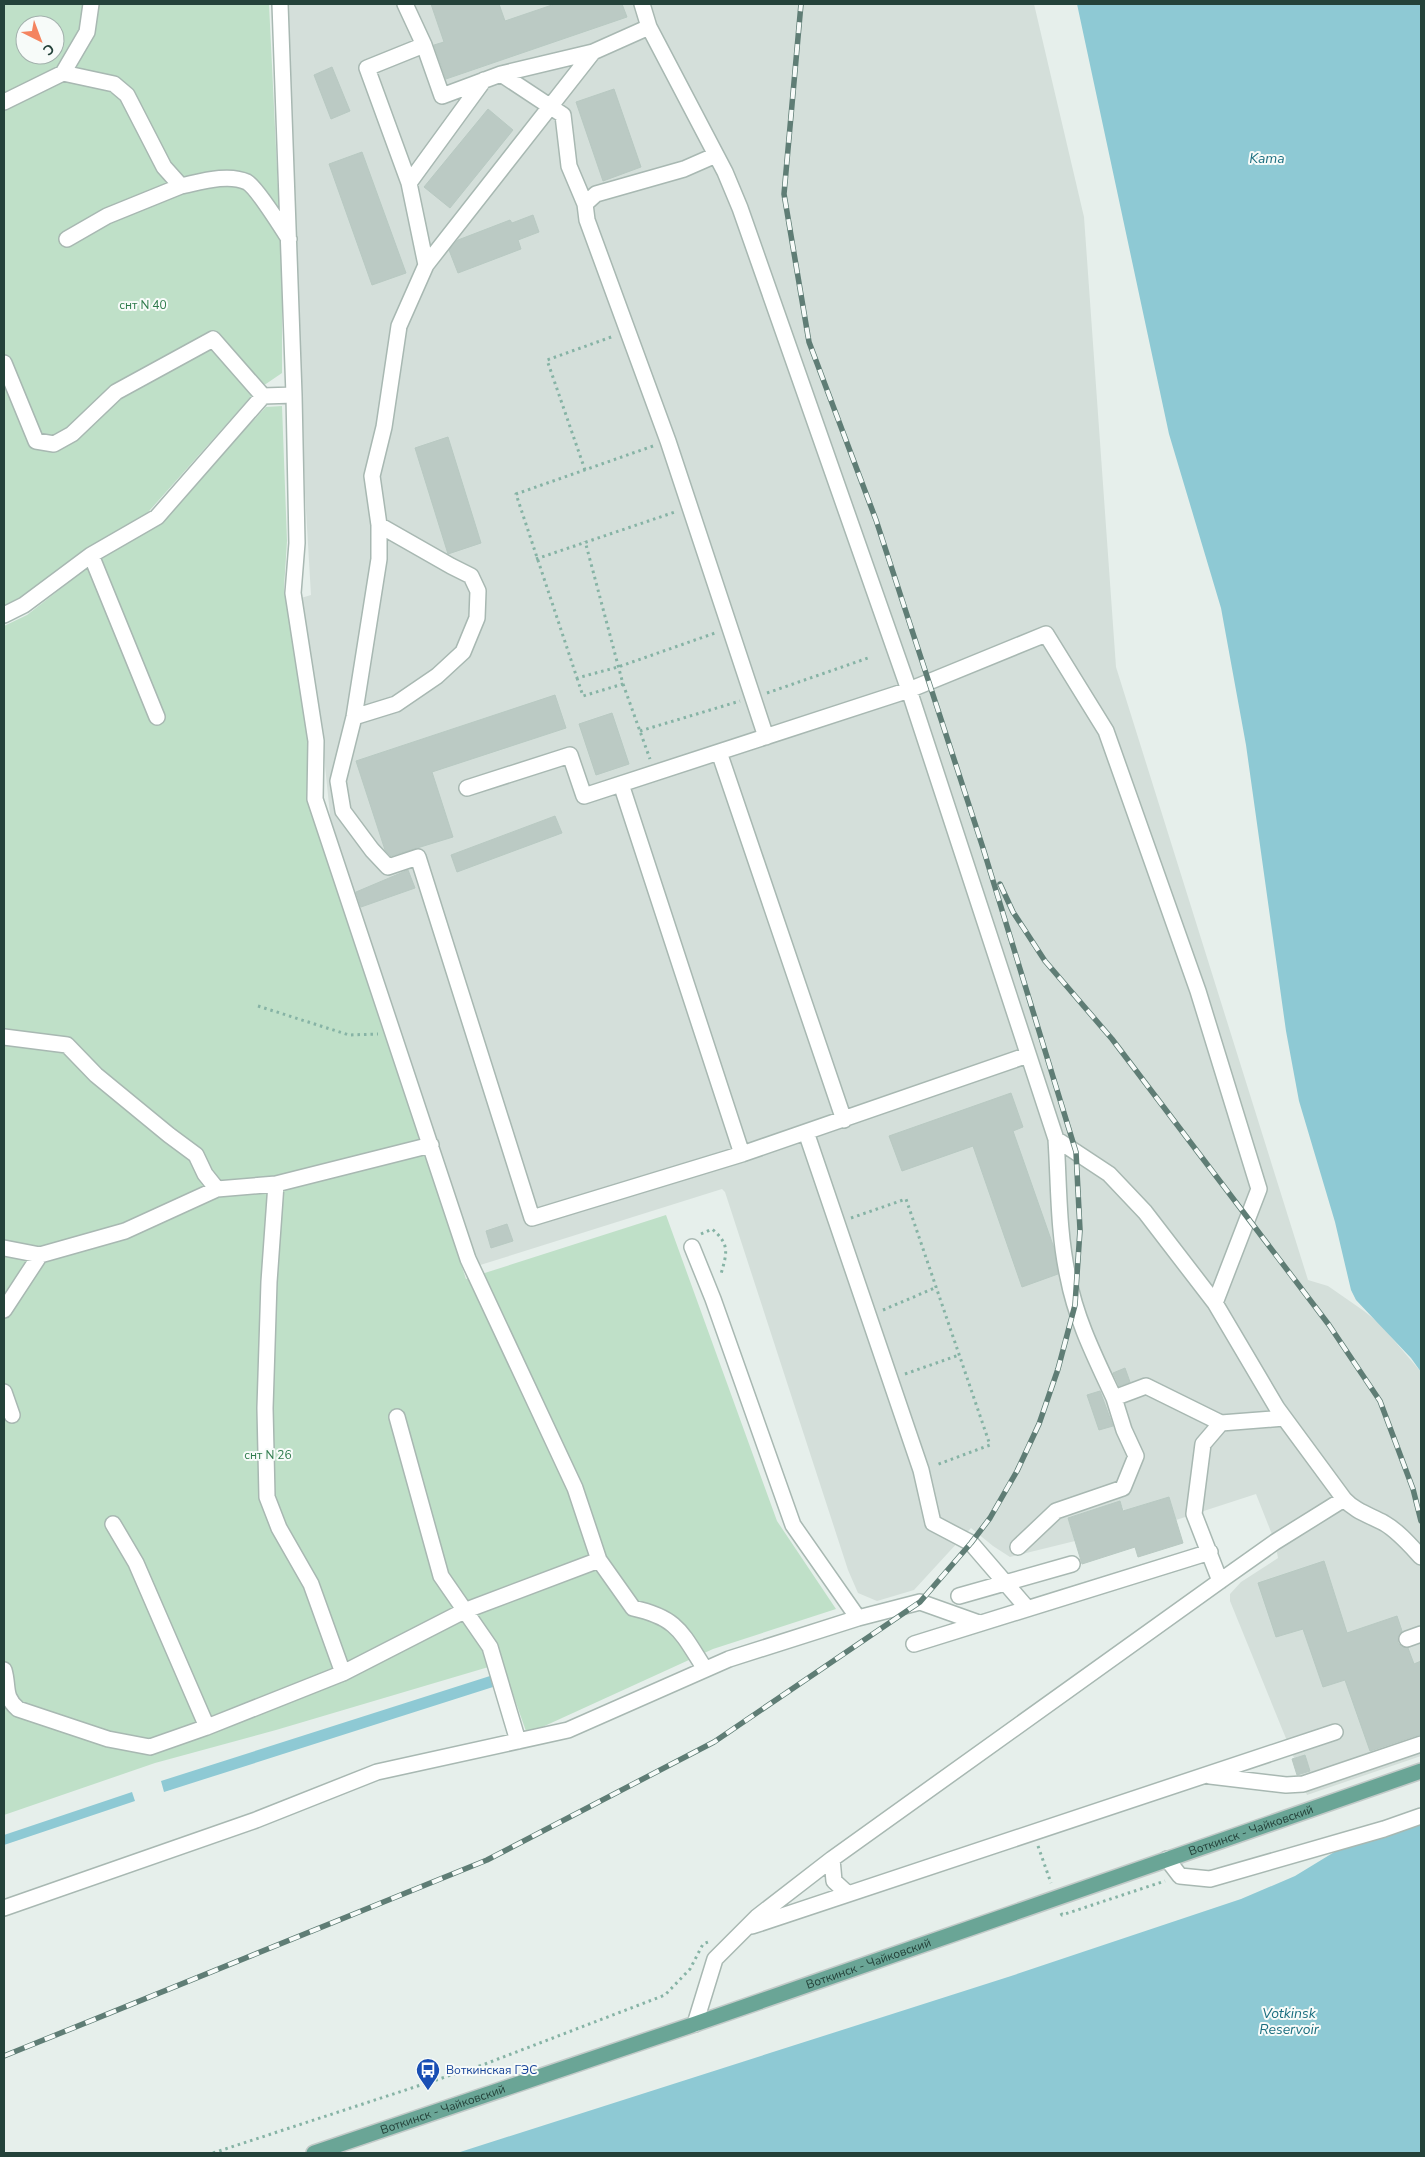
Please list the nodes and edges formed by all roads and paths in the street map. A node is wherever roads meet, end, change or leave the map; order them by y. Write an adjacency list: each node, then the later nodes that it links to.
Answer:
1 (91, 4): 8 (lane)
2 (280, 4): 17 (lane)
3 (405, 4): 6 (lane)
4 (642, 4): 5 (lane)
5 (649, 27): 7 (lane); 13 (lane)
6 (424, 45): 10 (lane); 14 (lane)
7 (593, 52): 9 (lane); 12 (lane)
8 (63, 73): 11 (lane); 15 (lane)
9 (501, 74): 10 (lane); 12 (lane)
10 (484, 80): 14 (lane)
11 (4, 102)
12 (549, 106): 16 (lane); 19 (lane)
13 (716, 155): 16 (lane); 36 (lane)
14 (408, 183): 19 (lane)
15 (181, 186): 17 (lane); 18 (lane)
16 (585, 204): 20 (lane)
17 (290, 239): 22 (lane)
18 (67, 240)
19 (426, 265): 27 (lane)
20 (626, 331): 24 (lane); 25 (path)
21 (4, 363): 23 (lane)
22 (294, 395): 23 (lane); 45 (lane)
23 (263, 396): 29 (lane)
24 (668, 440): 25 (path); 26 (lane)
25 (584, 470): 30 (path)
26 (690, 507): 28 (path); 32 (lane)
27 (380, 525): 38 (lane); 38 (lane)
28 (585, 542): 30 (path); 33 (path)
29 (91, 556): 31 (lane); 37 (lane)
30 (536, 559): 34 (path)
31 (4, 615)
32 (730, 628): 33 (path); 39 (lane)
33 (618, 666): 34 (path); 35 (path)
34 (577, 678): 35 (path)
35 (623, 684): 41 (path)
36 (909, 690): 39 (lane); 47 (lane); 61 (lane)
37 (158, 717)
38 (354, 717): 52 (lane)
39 (766, 737): 40 (lane)
40 (719, 752): 41 (lane); 48 (lane)
41 (655, 773): 42 (lane)
42 (621, 784): 43 (lane); 52 (lane)
43 (467, 788)
44 (258, 1006): 45 (path)
45 (394, 1034): 51 (lane)
46 (4, 1037): 54 (lane)
47 (1028, 1055): 48 (lane); 50 (lane)
48 (844, 1120): 49 (lane)
49 (806, 1132): 52 (lane); 55 (lane)
50 (1056, 1139): 61 (lane); 67 (lane)
51 (431, 1146): 53 (lane); 78 (lane)
52 (742, 1154)
53 (276, 1184): 54 (lane); 90 (lane)
54 (218, 1189): 58 (lane)
55 (836, 1224): 59 (path); 63 (lane)
56 (692, 1247): 60 (lane); 60 (path)
57 (4, 1248): 58 (lane)
58 (40, 1255): 62 (lane)
59 (937, 1287): 63 (path); 64 (path)
60 (713, 1299): 85 (lane)
61 (1215, 1303): 70 (lane)
62 (4, 1310)
63 (868, 1316): 65 (lane)
64 (959, 1355): 65 (path); 72 (path)
65 (890, 1379): 72 (lane)
66 (4, 1392): 68 (lane)
67 (1114, 1398): 71 (lane); 75 (lane)
68 (12, 1415)
69 (397, 1416): 84 (lane)
70 (1284, 1418): 71 (lane); 73 (lane)
71 (1221, 1423): 76 (lane)
72 (921, 1470): 81 (lane)
73 (1344, 1499): 77 (lane); 80 (lane)
74 (113, 1524): 91 (lane)
75 (1018, 1547)
76 (1210, 1552): 80 (lane); 83 (lane)
77 (1421, 1558)
78 (599, 1560): 84 (lane); 88 (lane)
79 (1072, 1564): 81 (lane)
80 (1220, 1581): 99 (lane)
81 (1005, 1584): 82 (lane); 83 (lane)
82 (958, 1596)
83 (1027, 1608): 86 (lane)
84 (464, 1610): 90 (lane); 93 (lane)
85 (858, 1618): 86 (lane); 88 (lane)
86 (979, 1623): 87 (lane)
87 (914, 1644)
88 (705, 1669): 93 (lane)
89 (4, 1670): 91 (lane)
90 (343, 1673): 91 (lane)
91 (207, 1727)
92 (1335, 1732): 96 (lane)
93 (518, 1741): 103 (lane)
94 (1421, 1744): 96 (lane)
95 (1421, 1771): 100 (main road, Воткинск - Чайковский)
96 (1204, 1775): 98 (lane)
97 (1421, 1816): 100 (lane)
98 (1034, 1832): 101 (lane); 102 (path)
99 (832, 1859): 101 (lane); 104 (lane)
100 (1167, 1859): 102 (main road, Воткинск - Чайковский)
101 (847, 1893): 104 (lane)
102 (1056, 1898): 106 (main road, Воткинск - Чайковский)
103 (4, 1908)
104 (746, 1928): 106 (lane)
105 (712, 1940): 107 (path)
106 (695, 2024): 108 (main road, Воткинск - Чайковский)
107 (213, 2153)
108 (314, 2153)

